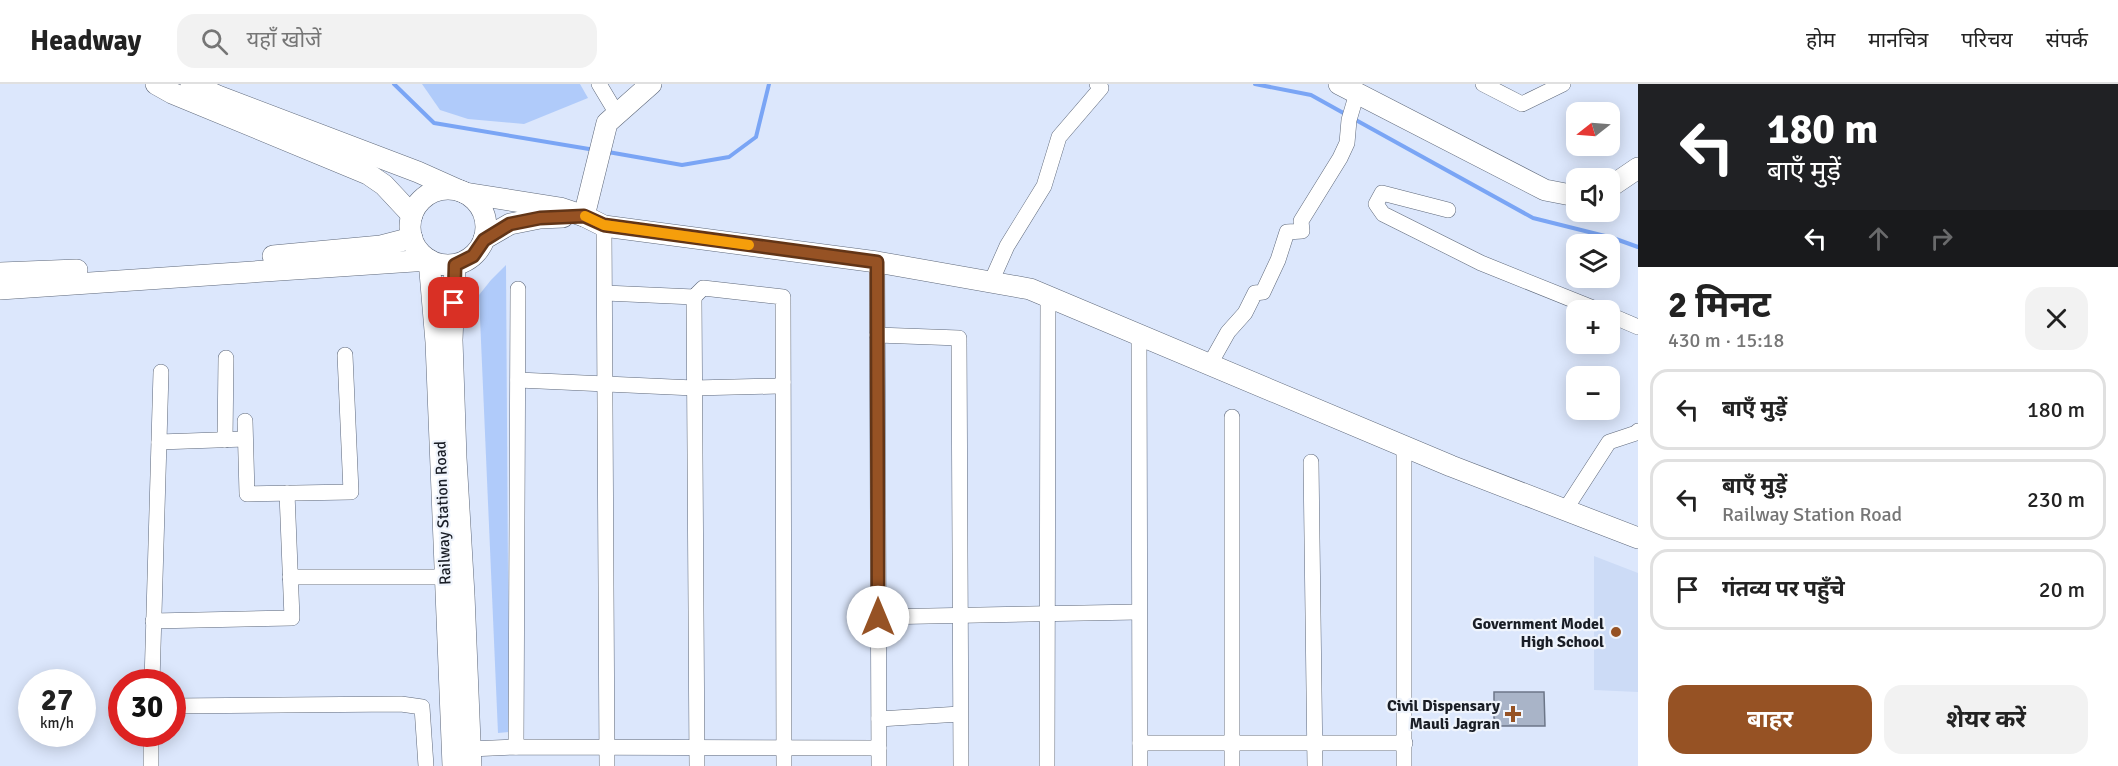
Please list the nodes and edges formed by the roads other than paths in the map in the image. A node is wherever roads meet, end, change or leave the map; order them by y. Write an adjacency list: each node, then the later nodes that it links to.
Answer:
1 (156, 84): 16 (street)
2 (191, 84): 13 (street)
3 (598, 84): 10 (street)
4 (651, 84): 10 (street)
5 (1097, 84): 25 (street)
6 (1483, 84): 8 (street)
7 (1563, 84): 8 (street)
8 (1498, 88)
9 (1348, 89): 14 (street); 38 (street)
10 (617, 114): 17 (street)
11 (1638, 168): 12 (street)
12 (1620, 180)
13 (465, 193): 16 (street); 17 (street); 20 (street)
14 (1566, 194)
15 (1448, 210): 31 (street)
16 (412, 215): 19 (street)
17 (584, 216): 18 (street); 20 (street)
18 (604, 225): 22 (street); 28 (street)
19 (412, 238): 21 (street); 24 (street)
20 (484, 240): 23 (street)
21 (429, 260): 23 (street); 26 (street); 56 (street, Railway Station Road)
22 (877, 262): 25 (street); 35 (street)
23 (455, 265): 76 (street, Railway Station Road)
24 (0, 273)
25 (991, 282): 29 (street)
26 (0, 289)
27 (518, 289): 40 (street)
28 (605, 294): 30 (street); 42 (street)
29 (1048, 296): 34 (street); 58 (street)
30 (694, 297): 41 (street); 43 (street)
31 (1573, 300)
32 (1620, 319): 33 (street)
33 (1638, 327)
34 (1139, 334): 38 (street); 57 (street)
35 (877, 335): 59 (street); 60 (street)
36 (345, 355): 52 (street)
37 (226, 358): 48 (street)
38 (1210, 364): 50 (street)
39 (161, 372): 49 (street)
40 (518, 380): 42 (street); 71 (street)
41 (783, 382): 43 (street); 74 (street)
42 (605, 384): 43 (street); 72 (street)
43 (694, 388): 73 (street)
44 (1232, 417): 67 (street)
45 (245, 421): 47 (street)
46 (1638, 431): 53 (street)
47 (245, 439): 48 (street); 52 (street)
48 (225, 440): 49 (street)
49 (159, 442): 61 (street)
50 (1404, 446): 53 (street); 69 (street)
51 (1311, 462): 68 (street)
52 (287, 493): 55 (street)
53 (1565, 510): 54 (street)
54 (1638, 538)
55 (290, 577): 56 (street); 61 (street)
56 (444, 577): 79 (street, Railway Station Road)
57 (1138, 612): 58 (street); 66 (street)
58 (1047, 614): 59 (street); 85 (street)
59 (959, 616): 60 (street); 64 (street)
60 (878, 617): 65 (street)
61 (153, 621): 62 (street)
62 (152, 669)
63 (186, 706): 78 (street)
64 (960, 714): 65 (street); 84 (street)
65 (879, 719): 75 (street)
66 (1140, 743): 67 (street); 86 (street)
67 (1232, 743): 68 (street); 87 (street)
68 (1315, 743): 69 (street); 88 (street)
69 (1405, 743): 89 (street)
70 (151, 747): 77 (street)
71 (516, 747): 72 (street); 76 (street)
72 (607, 747): 73 (street); 80 (street)
73 (696, 748): 74 (street); 81 (street)
74 (784, 748): 75 (street); 82 (street)
75 (879, 748): 83 (street)
76 (470, 758)
77 (151, 766)
78 (426, 766)
79 (453, 766)
80 (607, 766)
81 (697, 766)
82 (784, 766)
83 (879, 766)
84 (961, 766)
85 (1047, 766)
86 (1140, 766)
87 (1232, 766)
88 (1316, 766)
89 (1404, 766)

